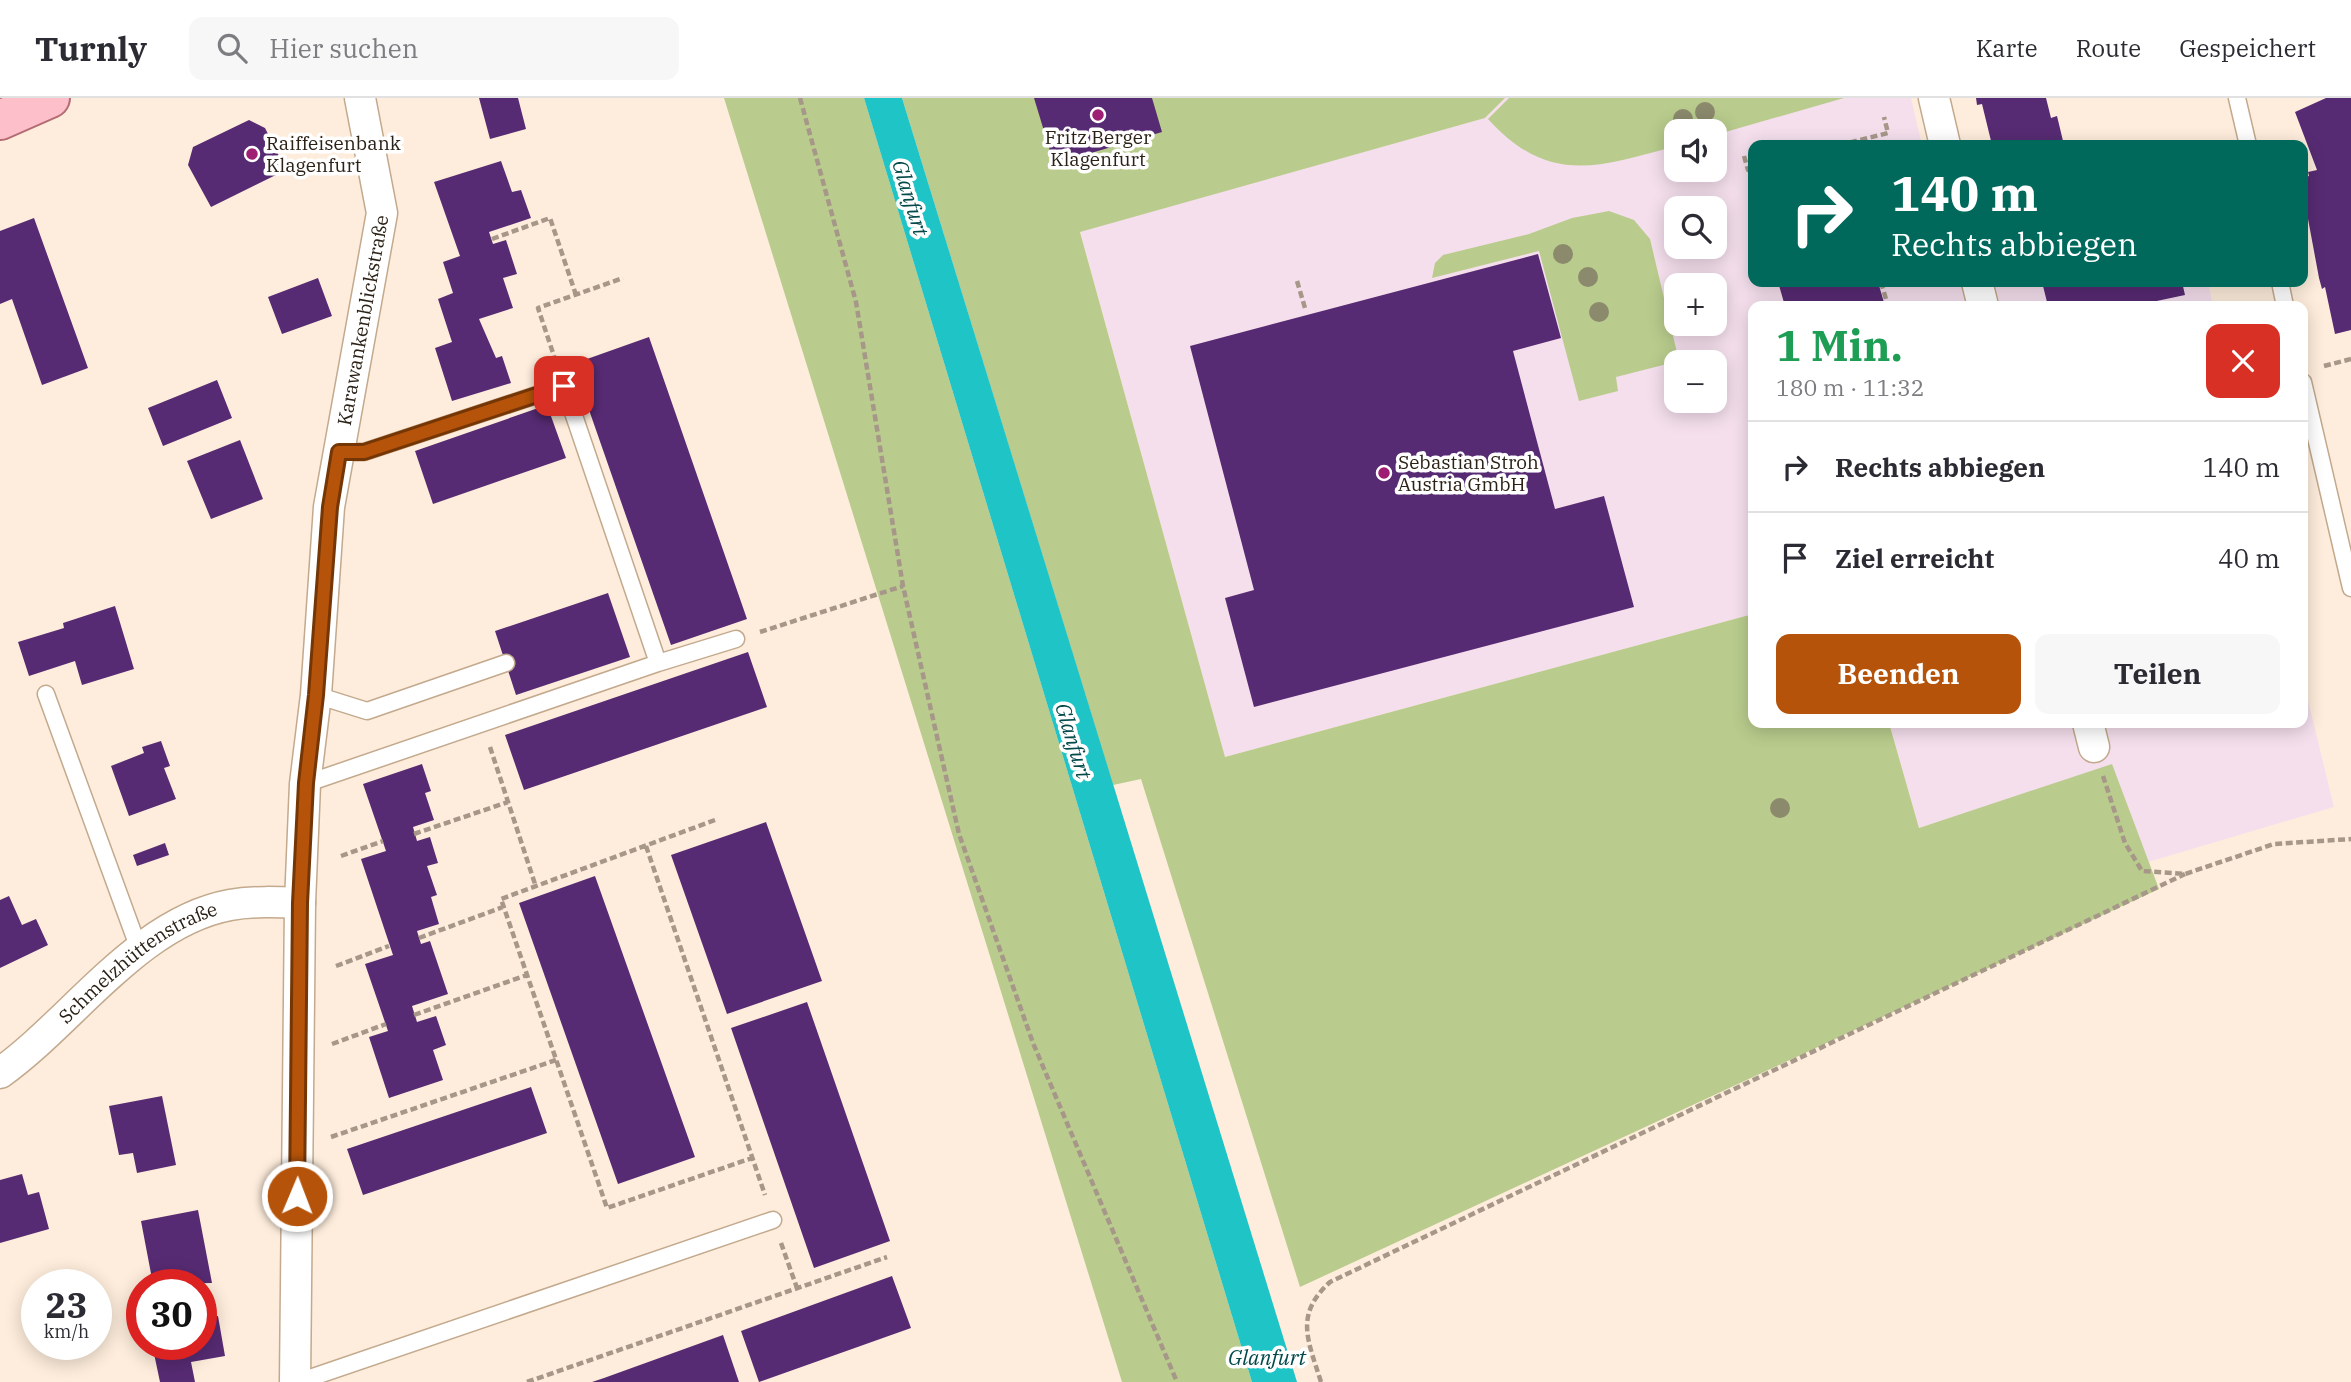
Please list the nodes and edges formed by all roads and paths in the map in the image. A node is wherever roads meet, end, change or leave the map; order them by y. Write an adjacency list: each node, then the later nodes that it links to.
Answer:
1 (50, 98): 7 (main road)
2 (360, 98): 22 (street, Karawankenblickstraße)
3 (800, 98): 23 (path)
4 (1934, 98): 9 (street)
5 (2237, 98): 10 (lane)
6 (1884, 117): 8 (path)
7 (0, 120)
8 (1866, 140)
9 (1944, 140)
10 (2247, 140)
11 (1744, 156): 12 (path)
12 (1748, 170)
13 (492, 239): 16 (path)
14 (623, 278): 16 (path)
15 (1297, 281): 17 (path)
16 (576, 295): 20 (path)
17 (1305, 308)
18 (2351, 359): 19 (path)
19 (2315, 368)
20 (564, 386): 22 (lane); 27 (lane)
21 (2308, 403): 24 (lane)
22 (339, 452): 29 (street, Karawankenblickstraße)
23 (903, 586): 25 (path); 61 (path)
24 (2351, 588)
25 (736, 639): 27 (lane)
26 (506, 663): 29 (lane)
27 (658, 663): 30 (lane)
28 (46, 694): 46 (lane)
29 (316, 695): 32 (street, Karawankenblickstraße)
30 (482, 723): 32 (lane); 33 (path)
31 (2091, 735): 40 (path)
32 (306, 783): 42 (street, Karawankenblickstraße)
33 (508, 802): 35 (path); 41 (path)
34 (715, 820): 38 (path)
35 (414, 834)
36 (2351, 839): 40 (path)
37 (383, 841): 39 (path)
38 (646, 846): 41 (path); 55 (path)
39 (341, 856)
40 (2185, 874): 62 (path)
41 (536, 887): 43 (path)
42 (300, 903): 46 (street, Schmelzhüttenstraße); 59 (street, Karawankenblickstraße)
43 (503, 907): 44 (path); 48 (path)
44 (419, 938)
45 (389, 946): 47 (path)
46 (139, 949): 53 (street, Schmelzhüttenstraße)
47 (336, 966)
48 (527, 975): 49 (path); 52 (path)
49 (414, 1015)
50 (386, 1024): 51 (path)
51 (331, 1044)
52 (556, 1060): 54 (path); 55 (path)
53 (0, 1073)
54 (331, 1137)
55 (752, 1158): 56 (path)
56 (774, 1220): 58 (path); 59 (lane)
57 (887, 1257): 58 (path)
58 (797, 1288): 60 (path)
59 (297, 1382)
60 (527, 1382)
61 (1177, 1382)
62 (1321, 1382)

